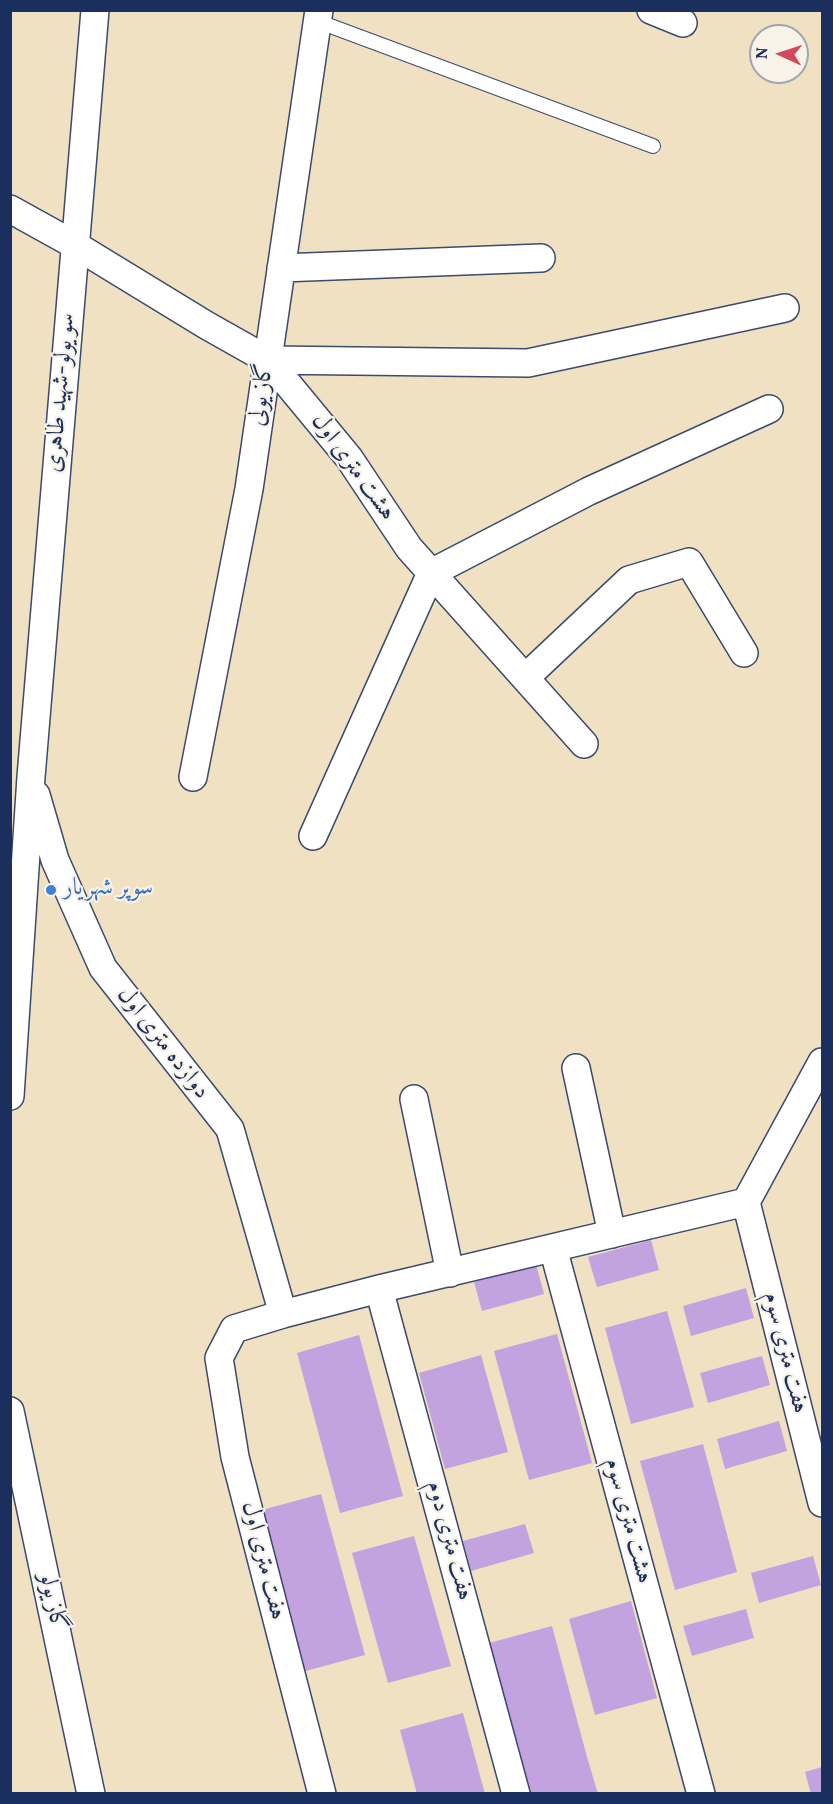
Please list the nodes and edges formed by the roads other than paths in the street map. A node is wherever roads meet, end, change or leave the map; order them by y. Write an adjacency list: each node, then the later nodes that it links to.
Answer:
1 (95, 10): 7 (street, سو یولو-شهید طاهری)
2 (651, 10): 4 (street)
3 (318, 16): 5 (lane); 9 (street, گاز یولی)
4 (683, 23)
5 (652, 146)
6 (10, 209): 7 (street, هشت متری اول)
7 (75, 245): 11 (street, هشت متری اول); 17 (street, سو یولو-شهید طاهری)
8 (541, 258): 9 (street)
9 (281, 268): 11 (street, گاز یولی)
10 (785, 308): 11 (street)
11 (268, 360): 13 (street, هشت متری اول); 18 (street, گاز یولی)
12 (769, 409): 13 (street)
13 (431, 573): 15 (street, هشت متری اول); 19 (street)
14 (744, 653): 15 (street)
15 (525, 678): 16 (street, هشت متری اول)
16 (584, 744)
17 (31, 777): 20 (street); 30 (street, دوازده متری اول)
18 (193, 777)
19 (313, 836)
20 (15, 960): 23 (street)
21 (822, 1062): 25 (street)
22 (576, 1068): 26 (street)
23 (10, 1096)
24 (414, 1099): 28 (street)
25 (746, 1202): 26 (street); 32 (street, هفت متری سوم)
26 (612, 1234): 27 (street)
27 (553, 1248): 28 (street); 36 (street, هشت متری سوم)
28 (450, 1273): 29 (street)
29 (380, 1289): 30 (street); 35 (street, هفت متری دوم)
30 (283, 1314): 34 (street, هفت متری اول)
31 (10, 1411): 33 (street, گاز یولو)
32 (822, 1503)
33 (91, 1794)
34 (322, 1794)
35 (516, 1794)
36 (701, 1794)

